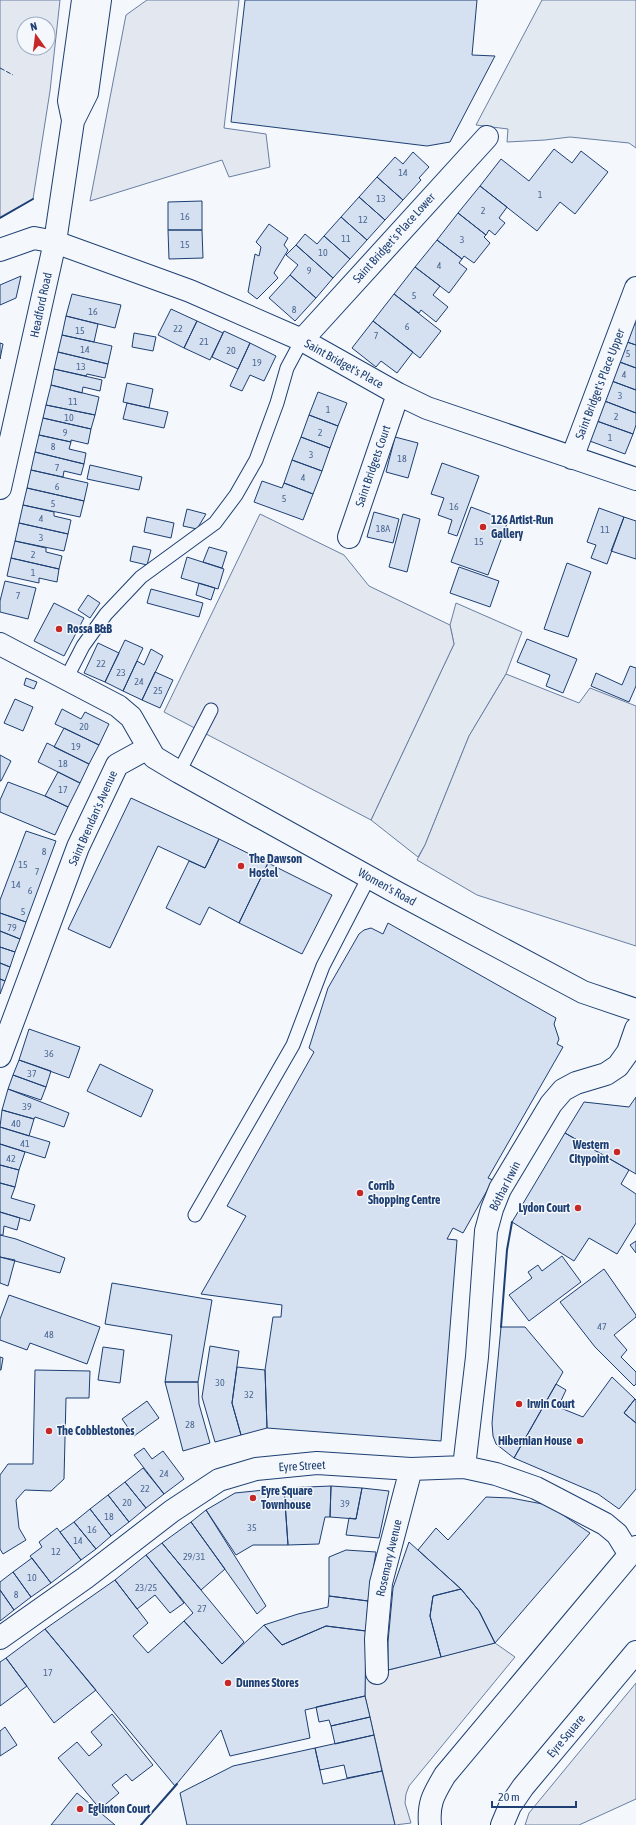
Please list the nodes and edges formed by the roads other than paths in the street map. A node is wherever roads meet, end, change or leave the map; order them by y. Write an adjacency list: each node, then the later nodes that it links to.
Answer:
1 (83, 0): 3 (street, Headford Road)
2 (100, 0): 3 (street, Headford Road)
3 (73, 121): 5 (street, Headford Road)
4 (486, 137): 8 (street, Saint Bridget's Place Lower)
5 (55, 242): 6 (street, Saint Bridget's Place); 8 (street, Saint Bridget's Place); 10 (street, Headford Road)
6 (0, 250)
7 (636, 288): 11 (street, Saint Bridget's Place Upper)
8 (302, 340): 9 (street, Saint Bridget's Place); 16 (lane)
9 (398, 394): 11 (street, Saint Bridget's Place); 14 (street, Saint Bridgets Court)
10 (5, 443): 13 (street, Headford Road)
11 (572, 458): 12 (street, Saint Bridget's Place)
12 (636, 479)
13 (0, 488)
14 (349, 537)
15 (0, 644): 16 (street)
16 (66, 679): 18 (street)
17 (211, 710): 19 (lane)
18 (148, 748): 19 (street, Women's Road); 23 (street, Saint Brendan's Avenue)
19 (179, 772): 20 (street, Women's Road)
20 (369, 877): 21 (street, Women's Road); 24 (lane)
21 (636, 1010)
22 (636, 1029): 25 (street, Bóthar Irwin)
23 (0, 1056)
24 (196, 1215)
25 (464, 1467): 26 (street, Eyre Street); 27 (street, Eyre Street)
26 (411, 1469): 28 (street, Eyre Street); 30 (street, Rosemary Avenue)
27 (633, 1551): 31 (street)
28 (0, 1638)
29 (636, 1652): 32 (street, Eyre Square)
30 (377, 1673)
31 (430, 1825)
32 (502, 1825)

